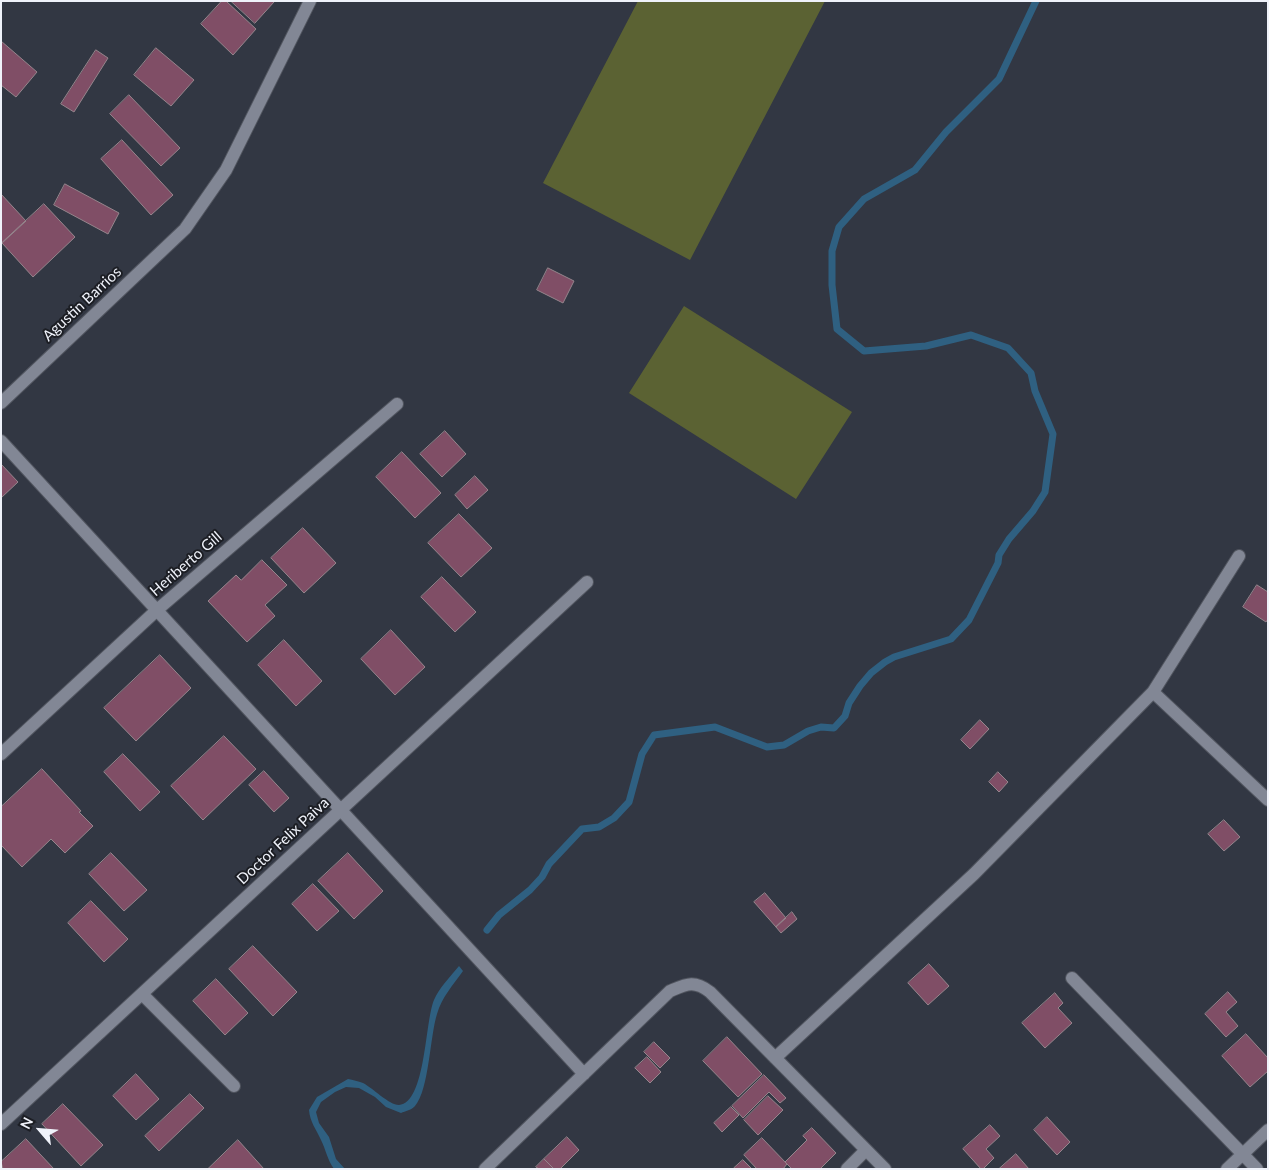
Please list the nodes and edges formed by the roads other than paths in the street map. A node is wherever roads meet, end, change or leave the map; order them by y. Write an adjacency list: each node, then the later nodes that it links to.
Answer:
1 (310, 1): 2 (street, Agustin Barrios)
2 (1, 403)
3 (397, 404): 7 (street, Heriberto Gill)
4 (1, 441): 7 (street)
5 (1238, 556): 8 (street)
6 (587, 582): 11 (street, Doctor Felix Paiva)
7 (157, 610): 9 (street, Heriberto Gill); 11 (street)
8 (1152, 692): 10 (street); 14 (street)
9 (1, 754)
10 (1268, 800)
11 (340, 809): 13 (street, Doctor Felix Paiva); 15 (street)
12 (1072, 978): 20 (street)
13 (142, 994): 16 (street); 17 (street, Doctor Felix Paiva)
14 (775, 1058): 15 (street); 19 (street)
15 (584, 1074): 21 (street)
16 (234, 1086)
17 (1, 1124)
18 (1268, 1130): 20 (street)
19 (866, 1150): 22 (street); 23 (street)
20 (1243, 1154): 24 (street); 25 (street)
21 (484, 1169)
22 (847, 1169)
23 (885, 1169)
24 (1227, 1169)
25 (1257, 1169)

